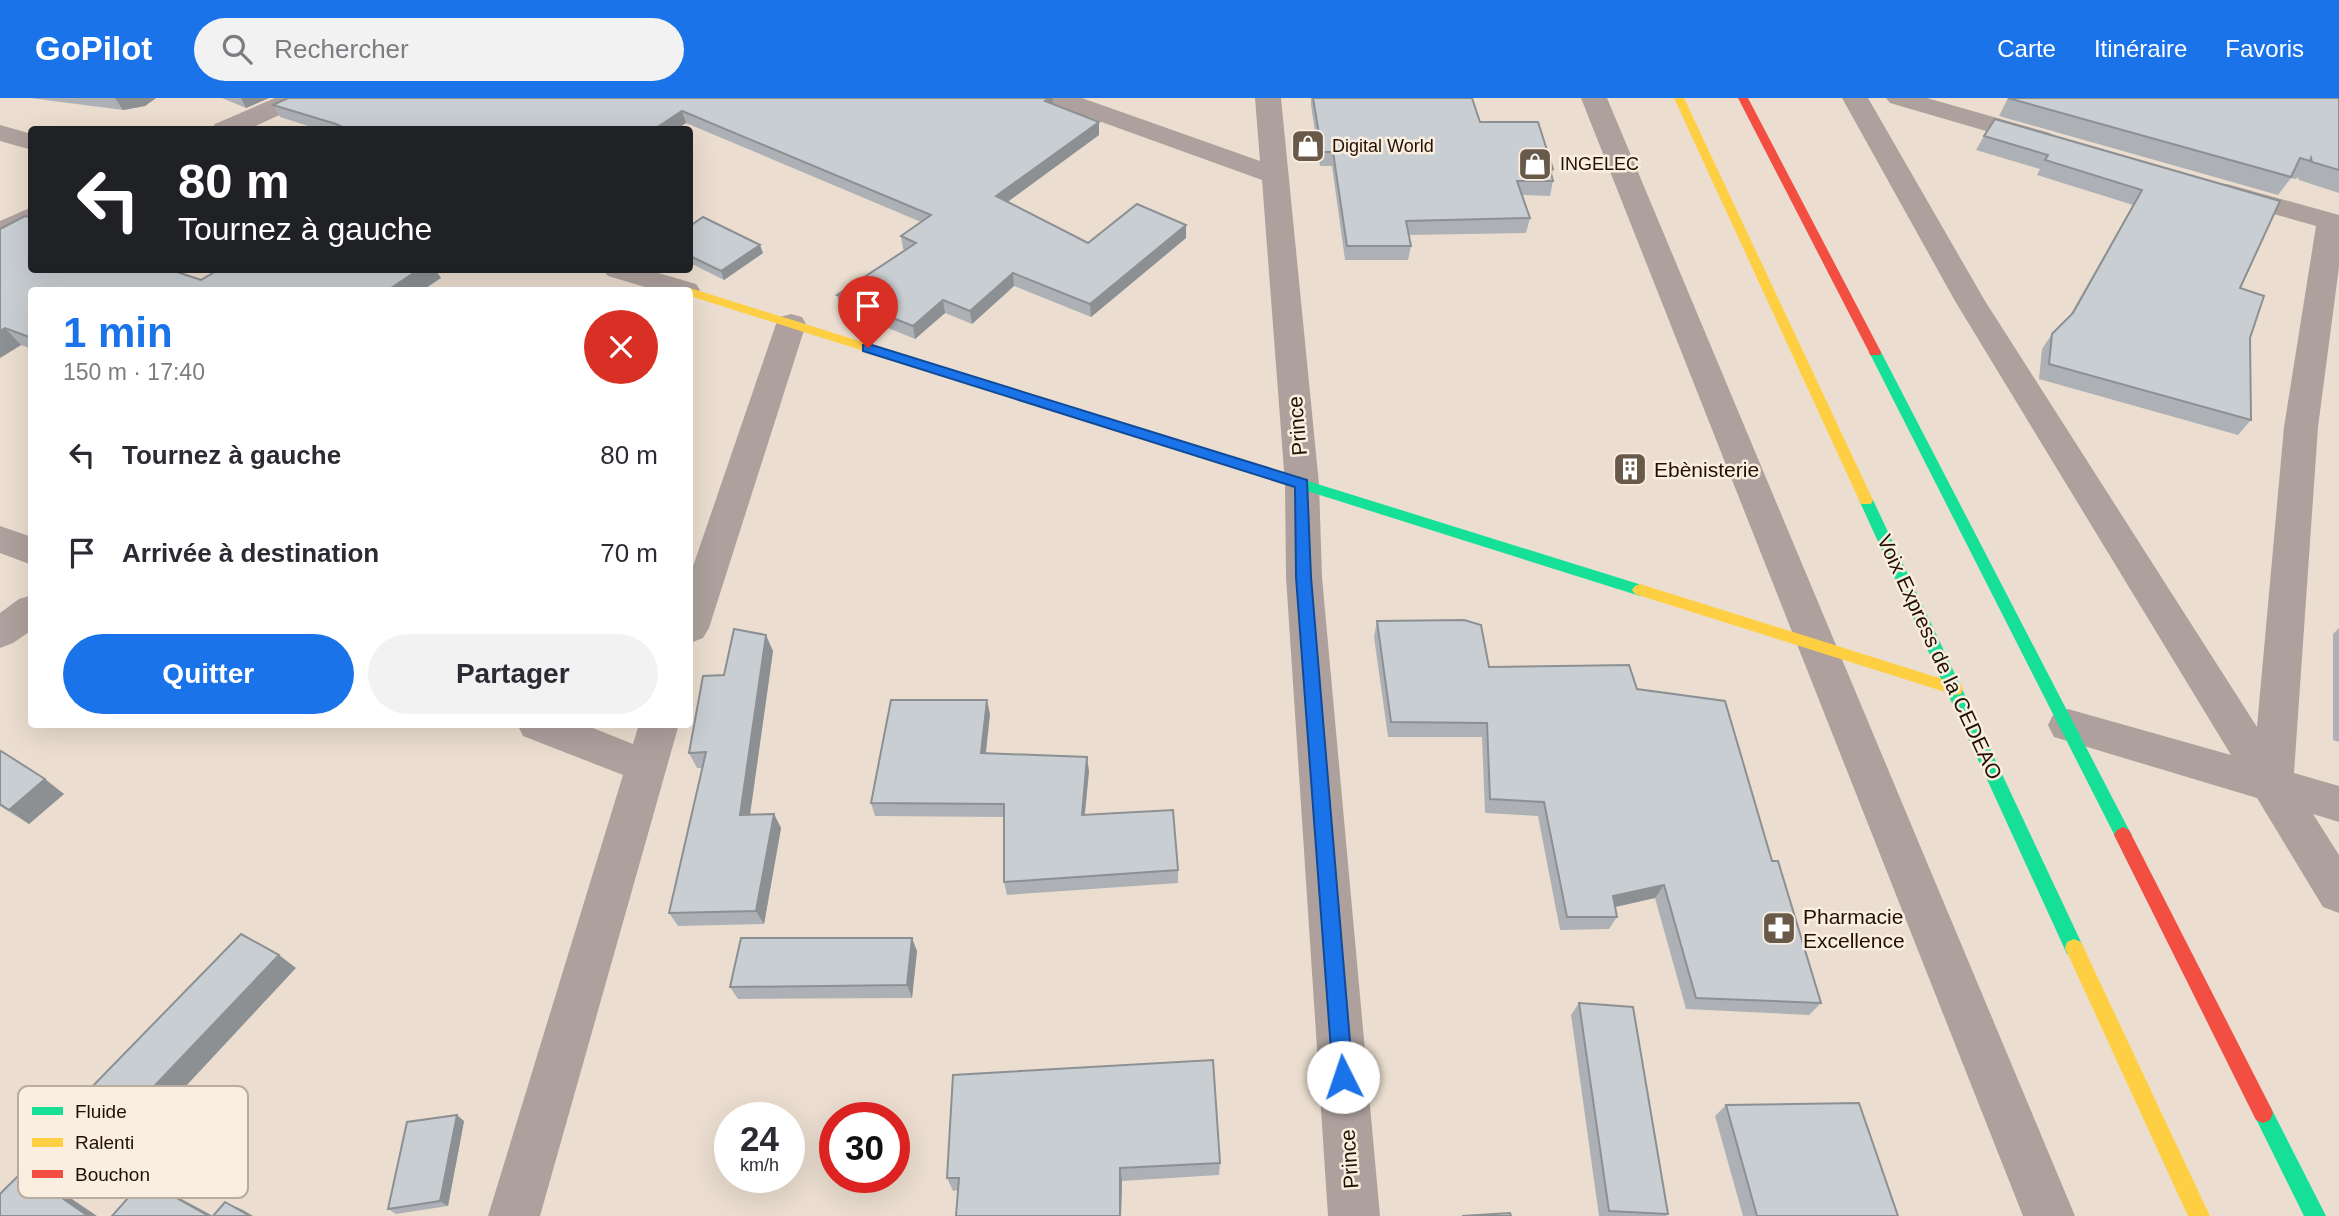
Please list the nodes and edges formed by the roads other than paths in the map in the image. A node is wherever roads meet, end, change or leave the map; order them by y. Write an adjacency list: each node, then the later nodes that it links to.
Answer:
1 (296, 98): 9 (street)
2 (1058, 98): 13 (street)
3 (1268, 98): 13 (street, Prince)
4 (1594, 98): 28 (street)
5 (1679, 98): 29 (main road, Voix Express de la CEDEAO)
6 (1743, 98): 30 (main road)
7 (1855, 98): 33 (street)
8 (1899, 98): 12 (street)
9 (233, 126)
10 (0, 133): 11 (street)
11 (28, 141)
12 (2069, 147)
13 (1278, 176): 22 (street, Prince)
14 (2200, 184): 16 (street)
15 (28, 217): 17 (street)
16 (2335, 223): 33 (street)
17 (0, 233)
18 (628, 273): 19 (street)
19 (674, 287)
20 (693, 293): 21 (main road)
21 (791, 324): 22 (main road); 26 (street)
22 (1302, 484): 28 (main road); 37 (street, Prince)
23 (0, 539): 24 (street)
24 (28, 550)
25 (28, 611): 27 (street)
26 (693, 619)
27 (0, 633)
28 (1818, 645): 29 (main road); 38 (street)
29 (1955, 689): 39 (main road, Voix Express de la CEDEAO)
30 (2068, 725): 33 (street); 40 (main road)
31 (559, 728): 32 (street)
32 (652, 745): 36 (street)
33 (2273, 783): 34 (street); 35 (street)
34 (2339, 804)
35 (2339, 893)
36 (513, 1216)
37 (1354, 1216)
38 (2049, 1216)
39 (2199, 1216)
40 (2315, 1216)

